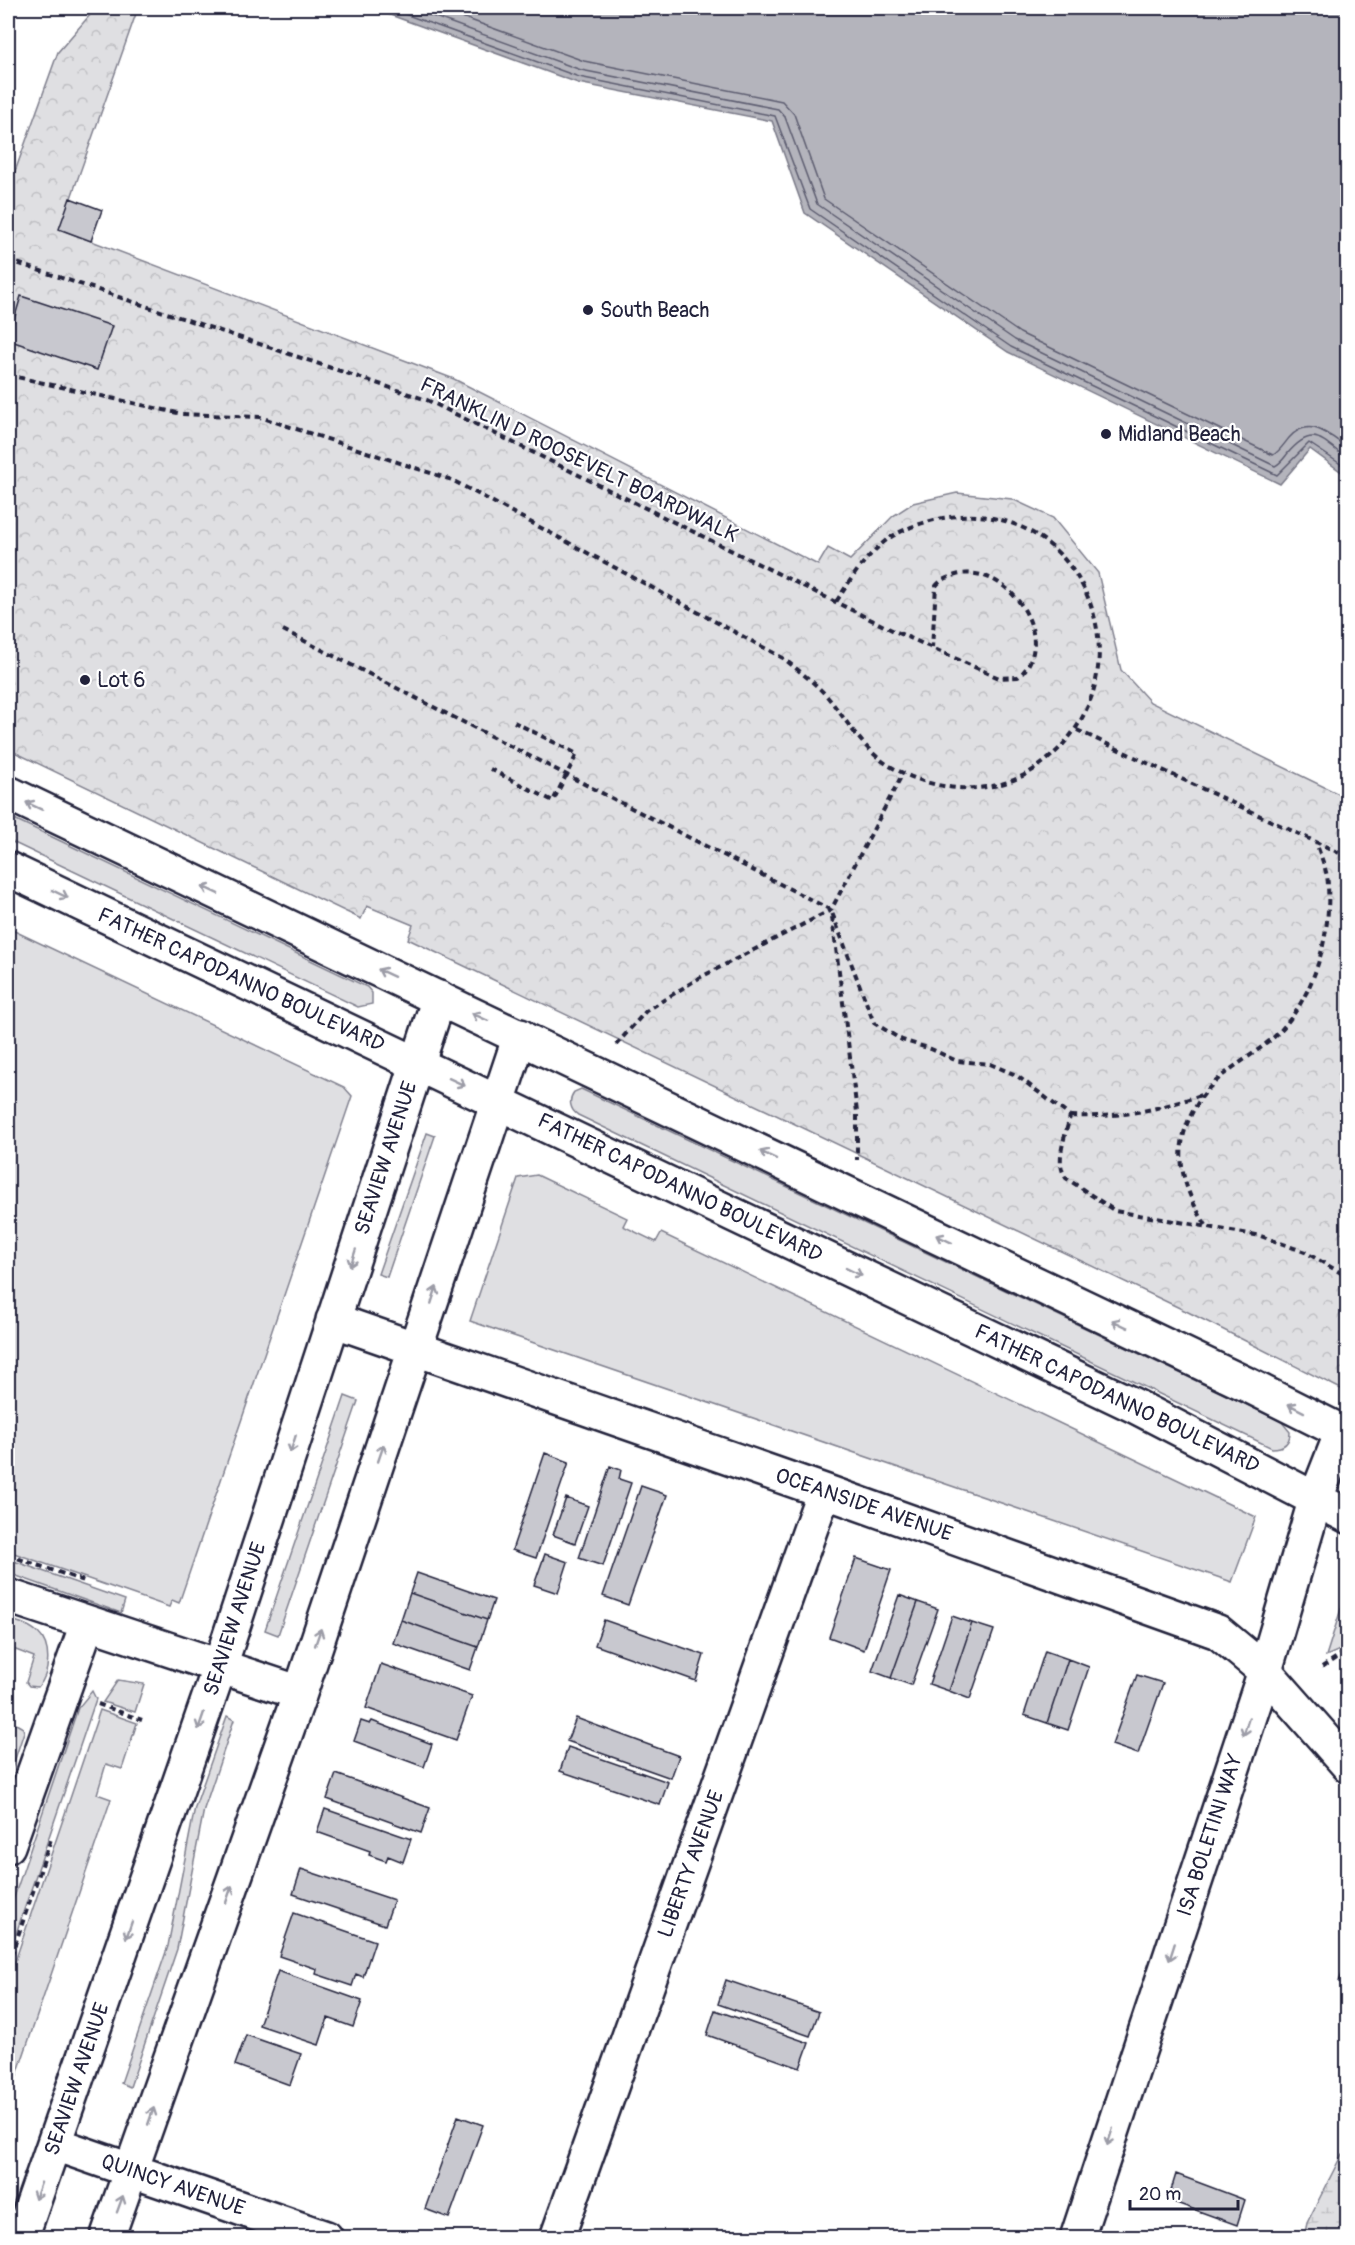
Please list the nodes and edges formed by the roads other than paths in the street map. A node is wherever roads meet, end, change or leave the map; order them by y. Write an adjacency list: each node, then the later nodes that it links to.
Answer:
1 (8, 793): 3 (street, one-way to 1)
2 (8, 869): 5 (street, FATHER CAPODANNO BOULEVARD, one-way to 5)
3 (439, 998): 4 (street, one-way to 3); 5 (street, SEAVIEW AVENUE)
4 (520, 1036): 6 (street); 9 (street, one-way to 4)
5 (417, 1063): 6 (street, FATHER CAPODANNO BOULEVARD, one-way to 6); 7 (street, SEAVIEW AVENUE, one-way to 7)
6 (498, 1101): 8 (street, one-way to 6); 11 (street, FATHER CAPODANNO BOULEVARD, one-way to 11)
7 (333, 1320): 8 (street, OCEANSIDE AVENUE); 15 (street, SEAVIEW AVENUE, one-way to 15)
8 (415, 1350): 10 (street, OCEANSIDE AVENUE); 17 (street, one-way to 8)
9 (1345, 1434): 11 (street, ISA BOLETINI WAY)
10 (824, 1491): 16 (street, OCEANSIDE AVENUE); 25 (street, LIBERTY AVENUE)
11 (1316, 1498): 12 (street, FATHER CAPODANNO BOULEVARD); 16 (street, ISA BOLETINI WAY)
12 (1347, 1516)
13 (8, 1596): 14 (street)
14 (87, 1624): 15 (street); 19 (street)
15 (220, 1666): 17 (street); 20 (street, SEAVIEW AVENUE, one-way to 20)
16 (1265, 1671): 18 (street, OCEANSIDE AVENUE); 26 (street, ISA BOLETINI WAY, one-way to 26)
17 (300, 1693): 21 (street, one-way to 17)
18 (1347, 1765)
19 (8, 1846)
20 (55, 2144): 21 (street, QUINCY AVENUE); 22 (street, SEAVIEW AVENUE, one-way to 22)
21 (132, 2171): 23 (street, one-way to 21); 24 (street, QUINCY AVENUE)
22 (21, 2238)
23 (107, 2238)
24 (326, 2238)
25 (557, 2238)
26 (1077, 2238)

